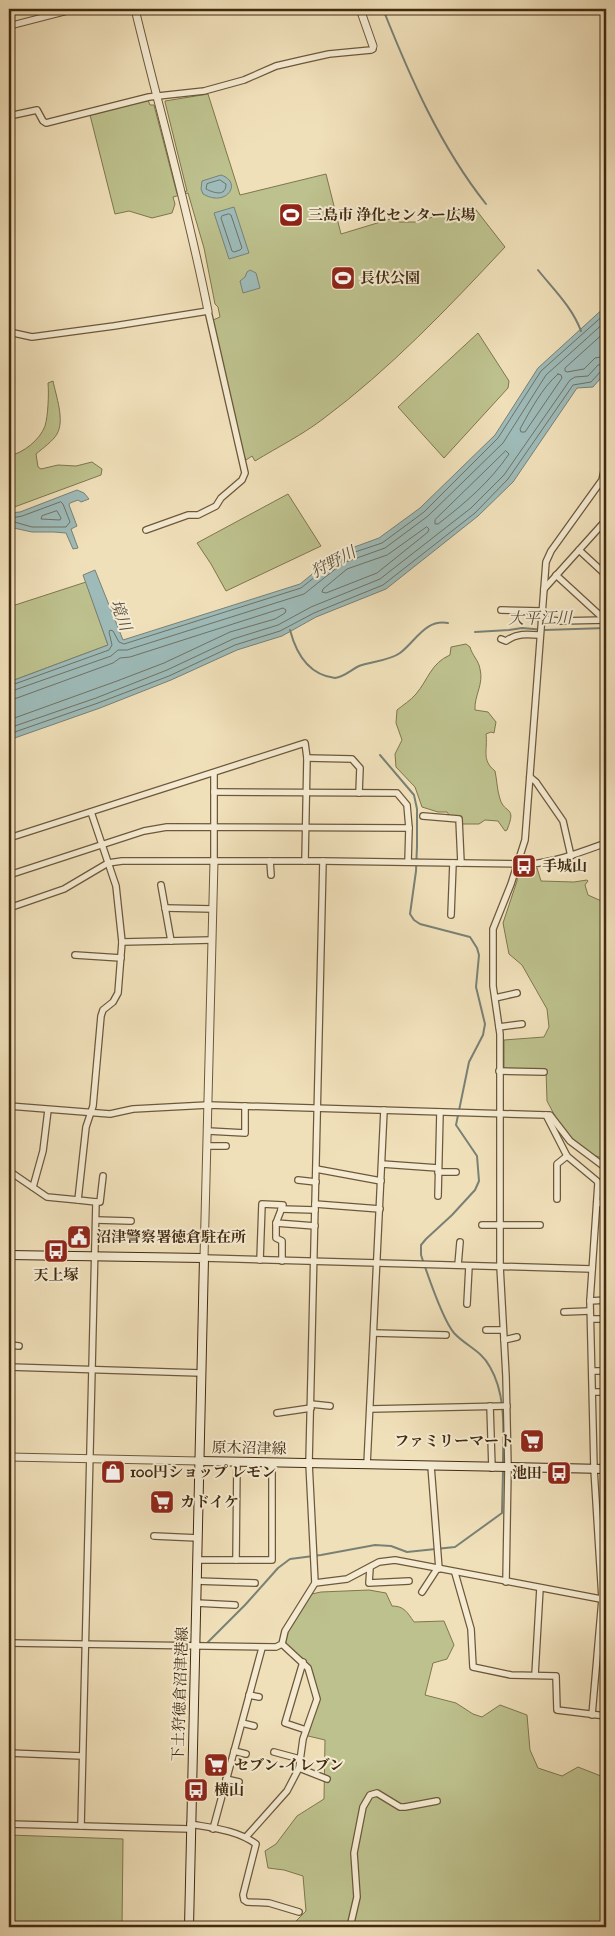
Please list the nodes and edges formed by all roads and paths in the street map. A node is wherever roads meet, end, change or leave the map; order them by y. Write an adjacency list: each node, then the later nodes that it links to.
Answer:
1 (75, 9): 4 (street)
2 (135, 9): 6 (street)
3 (360, 9): 5 (street)
4 (9, 26)
5 (373, 46): 6 (street)
6 (156, 97): 7 (street); 8 (street)
7 (9, 116)
8 (208, 310): 9 (street); 12 (street)
9 (9, 332)
10 (604, 471): 16 (street)
11 (605, 525): 13 (street)
12 (146, 530)
13 (579, 550): 14 (street); 15 (street)
14 (556, 575): 16 (street); 19 (street)
15 (606, 575)
16 (544, 589): 18 (street)
17 (501, 610): 18 (street)
18 (542, 611): 20 (street)
19 (606, 620): 20 (street)
20 (542, 622): 21 (street)
21 (540, 634): 22 (street); 25 (street)
22 (501, 639)
23 (307, 758): 24 (street); 27 (street); 28 (street)
24 (214, 773): 26 (street); 29 (street)
25 (530, 777): 37 (street); 46 (street)
26 (214, 792): 27 (street); 31 (street)
27 (306, 792): 28 (street); 32 (street)
28 (359, 793): 33 (street)
29 (91, 812): 34 (street); 36 (street)
30 (423, 816): 45 (street)
31 (213, 826): 32 (street); 36 (street); 38 (street)
32 (306, 827): 33 (street); 40 (street)
33 (409, 828): 42 (street)
34 (9, 838)
35 (606, 843): 37 (street)
36 (102, 845): 43 (street); 47 (street)
37 (571, 856): 46 (street)
38 (214, 861): 39 (street); 43 (street); 52 (street)
39 (270, 861): 40 (street); 48 (street)
40 (305, 861): 41 (street)
41 (323, 861): 42 (street); 68 (street)
42 (411, 862): 44 (street)
43 (108, 863): 50 (street); 56 (street)
44 (452, 863): 45 (street); 53 (street)
45 (461, 863): 46 (street)
46 (517, 864): 60 (street)
47 (9, 875)
48 (271, 875)
49 (161, 885): 51 (street)
50 (9, 908)
51 (165, 908): 52 (street); 55 (street)
52 (213, 909): 54 (street)
53 (451, 915)
54 (212, 940): 55 (street); 65 (street)
55 (171, 941): 56 (street)
56 (122, 942): 58 (street)
57 (75, 955): 58 (street)
58 (121, 958): 71 (street)
59 (516, 993): 60 (street)
60 (495, 998): 62 (street)
61 (522, 1024): 62 (street)
62 (499, 1027): 63 (street)
63 (499, 1071): 64 (street); 73 (street)
64 (544, 1072)
65 (208, 1105): 67 (street); 71 (street); 75 (street)
66 (9, 1106): 69 (street)
67 (246, 1106): 68 (street); 75 (street)
68 (317, 1109): 70 (street); 81 (street)
69 (48, 1110): 71 (street); 89 (street)
70 (384, 1110): 72 (street); 79 (street)
71 (90, 1112): 92 (street)
72 (440, 1112): 73 (street); 83 (street)
73 (499, 1114): 74 (street); 105 (street)
74 (546, 1115): 78 (street); 80 (street)
75 (208, 1132): 76 (street)
76 (207, 1146): 77 (street); 109 (street)
77 (226, 1146)
78 (566, 1156): 91 (street); 94 (street)
79 (382, 1164): 83 (street); 87 (street)
80 (606, 1168)
81 (316, 1169): 87 (street); 88 (street)
82 (9, 1170): 89 (street)
83 (438, 1170): 84 (street); 90 (street)
84 (456, 1172)
85 (103, 1176): 93 (street)
86 (298, 1180): 88 (street)
87 (381, 1181): 98 (street)
88 (316, 1182): 96 (street)
89 (33, 1187): 92 (street)
90 (438, 1196)
91 (557, 1199)
92 (78, 1200): 93 (street)
93 (95, 1202): 99 (street)
94 (597, 1202): 95 (street); 117 (street)
95 (606, 1206)
96 (315, 1207): 97 (street); 98 (street); 104 (street)
97 (282, 1209): 101 (street); 110 (street)
98 (380, 1209): 113 (street)
99 (96, 1220): 100 (street); 108 (street)
100 (131, 1221)
101 (276, 1223): 104 (street); 111 (street)
102 (482, 1224): 105 (street)
103 (540, 1225): 105 (street)
104 (315, 1226): 112 (street)
105 (499, 1226): 116 (street)
106 (460, 1242): 114 (street)
107 (9, 1255): 108 (main road)
108 (95, 1257): 109 (main road); 134 (street)
109 (204, 1258): 110 (street); 137 (main road, 原木沼津線)
110 (260, 1260): 111 (street)
111 (282, 1261): 112 (street)
112 (314, 1262): 113 (street); 140 (street)
113 (377, 1264): 114 (street); 127 (street)
114 (458, 1265): 115 (street)
115 (469, 1266): 116 (street); 120 (street)
116 (500, 1266): 117 (street); 126 (street)
117 (592, 1269): 119 (street)
118 (606, 1300): 119 (street)
119 (590, 1301): 121 (street)
120 (467, 1304)
121 (590, 1311): 122 (street); 123 (street)
122 (564, 1312)
123 (591, 1319): 124 (street); 135 (street)
124 (606, 1319)
125 (486, 1330): 126 (street)
126 (503, 1330): 130 (street)
127 (374, 1333): 128 (street); 144 (street)
128 (446, 1335)
129 (517, 1337): 130 (street)
130 (504, 1340): 143 (street)
131 (9, 1346): 132 (street)
132 (19, 1346)
133 (9, 1367): 134 (street)
134 (92, 1369): 137 (street); 147 (street)
135 (592, 1371): 136 (street); 138 (street)
136 (606, 1371)
137 (201, 1372): 148 (main road, 原木沼津線)
138 (593, 1392): 139 (street); 156 (street)
139 (606, 1392)
140 (311, 1406): 141 (street); 145 (street); 151 (street)
141 (330, 1406)
142 (490, 1406): 143 (street); 144 (street); 154 (street)
143 (507, 1406): 155 (street)
144 (370, 1409): 152 (street)
145 (277, 1413)
146 (9, 1457): 147 (street)
147 (90, 1459): 148 (street); 176 (street)
148 (199, 1461): 149 (main road, 原木沼津線); 159 (main road, 下土狩徳倉沼津港線)
149 (237, 1462): 150 (main road, 原木沼津線); 161 (street)
150 (272, 1462): 151 (main road, 原木沼津線); 161 (street)
151 (309, 1463): 152 (main road, 原木沼津線); 169 (street)
152 (367, 1465): 153 (main road, 原木沼津線)
153 (431, 1466): 154 (main road, 原木沼津線); 163 (street)
154 (495, 1468): 155 (main road, 原木沼津線)
155 (508, 1468): 156 (main road, 原木沼津線); 167 (street)
156 (594, 1469): 157 (main road, 原木沼津線); 172 (street)
157 (606, 1469)
158 (154, 1536): 159 (street)
159 (198, 1538): 160 (main road, 下土狩徳倉沼津港線)
160 (197, 1560): 161 (street); 165 (main road, 下土狩徳倉沼津港線)
161 (236, 1560)
162 (370, 1568): 163 (street); 166 (street); 169 (street)
163 (438, 1569): 164 (street); 171 (street)
164 (455, 1573): 167 (street); 181 (street)
165 (196, 1581): 168 (street); 173 (main road, 下土狩徳倉沼津港線)
166 (410, 1581)
167 (506, 1582): 170 (street)
168 (256, 1583)
169 (315, 1583): 177 (street)
170 (540, 1588): 172 (street); 181 (street)
171 (422, 1592)
172 (604, 1600): 184 (street)
173 (196, 1603): 174 (street); 178 (main road, 下土狩徳倉沼津港線)
174 (234, 1605)
175 (9, 1643): 176 (street)
176 (85, 1644): 178 (street); 193 (street)
177 (282, 1644): 179 (street); 180 (street)
178 (195, 1646): 179 (street); 202 (main road, 下土狩徳倉沼津港線)
179 (262, 1648): 182 (street)
180 (302, 1662): 188 (street); 188 (street)
181 (535, 1675): 184 (street)
182 (249, 1695): 183 (street); 186 (street)
183 (259, 1697)
184 (592, 1715): 185 (street)
185 (606, 1716)
186 (242, 1724): 187 (street); 189 (street)
187 (254, 1726)
188 (306, 1730): 194 (street)
189 (234, 1751): 192 (street); 196 (street)
190 (274, 1752): 194 (street)
191 (9, 1753): 193 (street)
192 (246, 1754)
193 (82, 1756): 201 (street)
194 (300, 1759): 195 (street)
195 (298, 1768): 197 (street); 204 (street)
196 (226, 1779): 198 (street); 203 (street)
197 (327, 1780)
198 (239, 1782)
199 (437, 1801): 207 (street)
200 (9, 1824): 201 (street)
201 (81, 1826): 202 (street)
202 (190, 1826): 203 (street); 206 (main road, 下土狩徳倉沼津港線)
203 (213, 1828): 204 (street)
204 (246, 1837): 205 (street)
205 (299, 1912)
206 (189, 1927)
207 (350, 1927)

